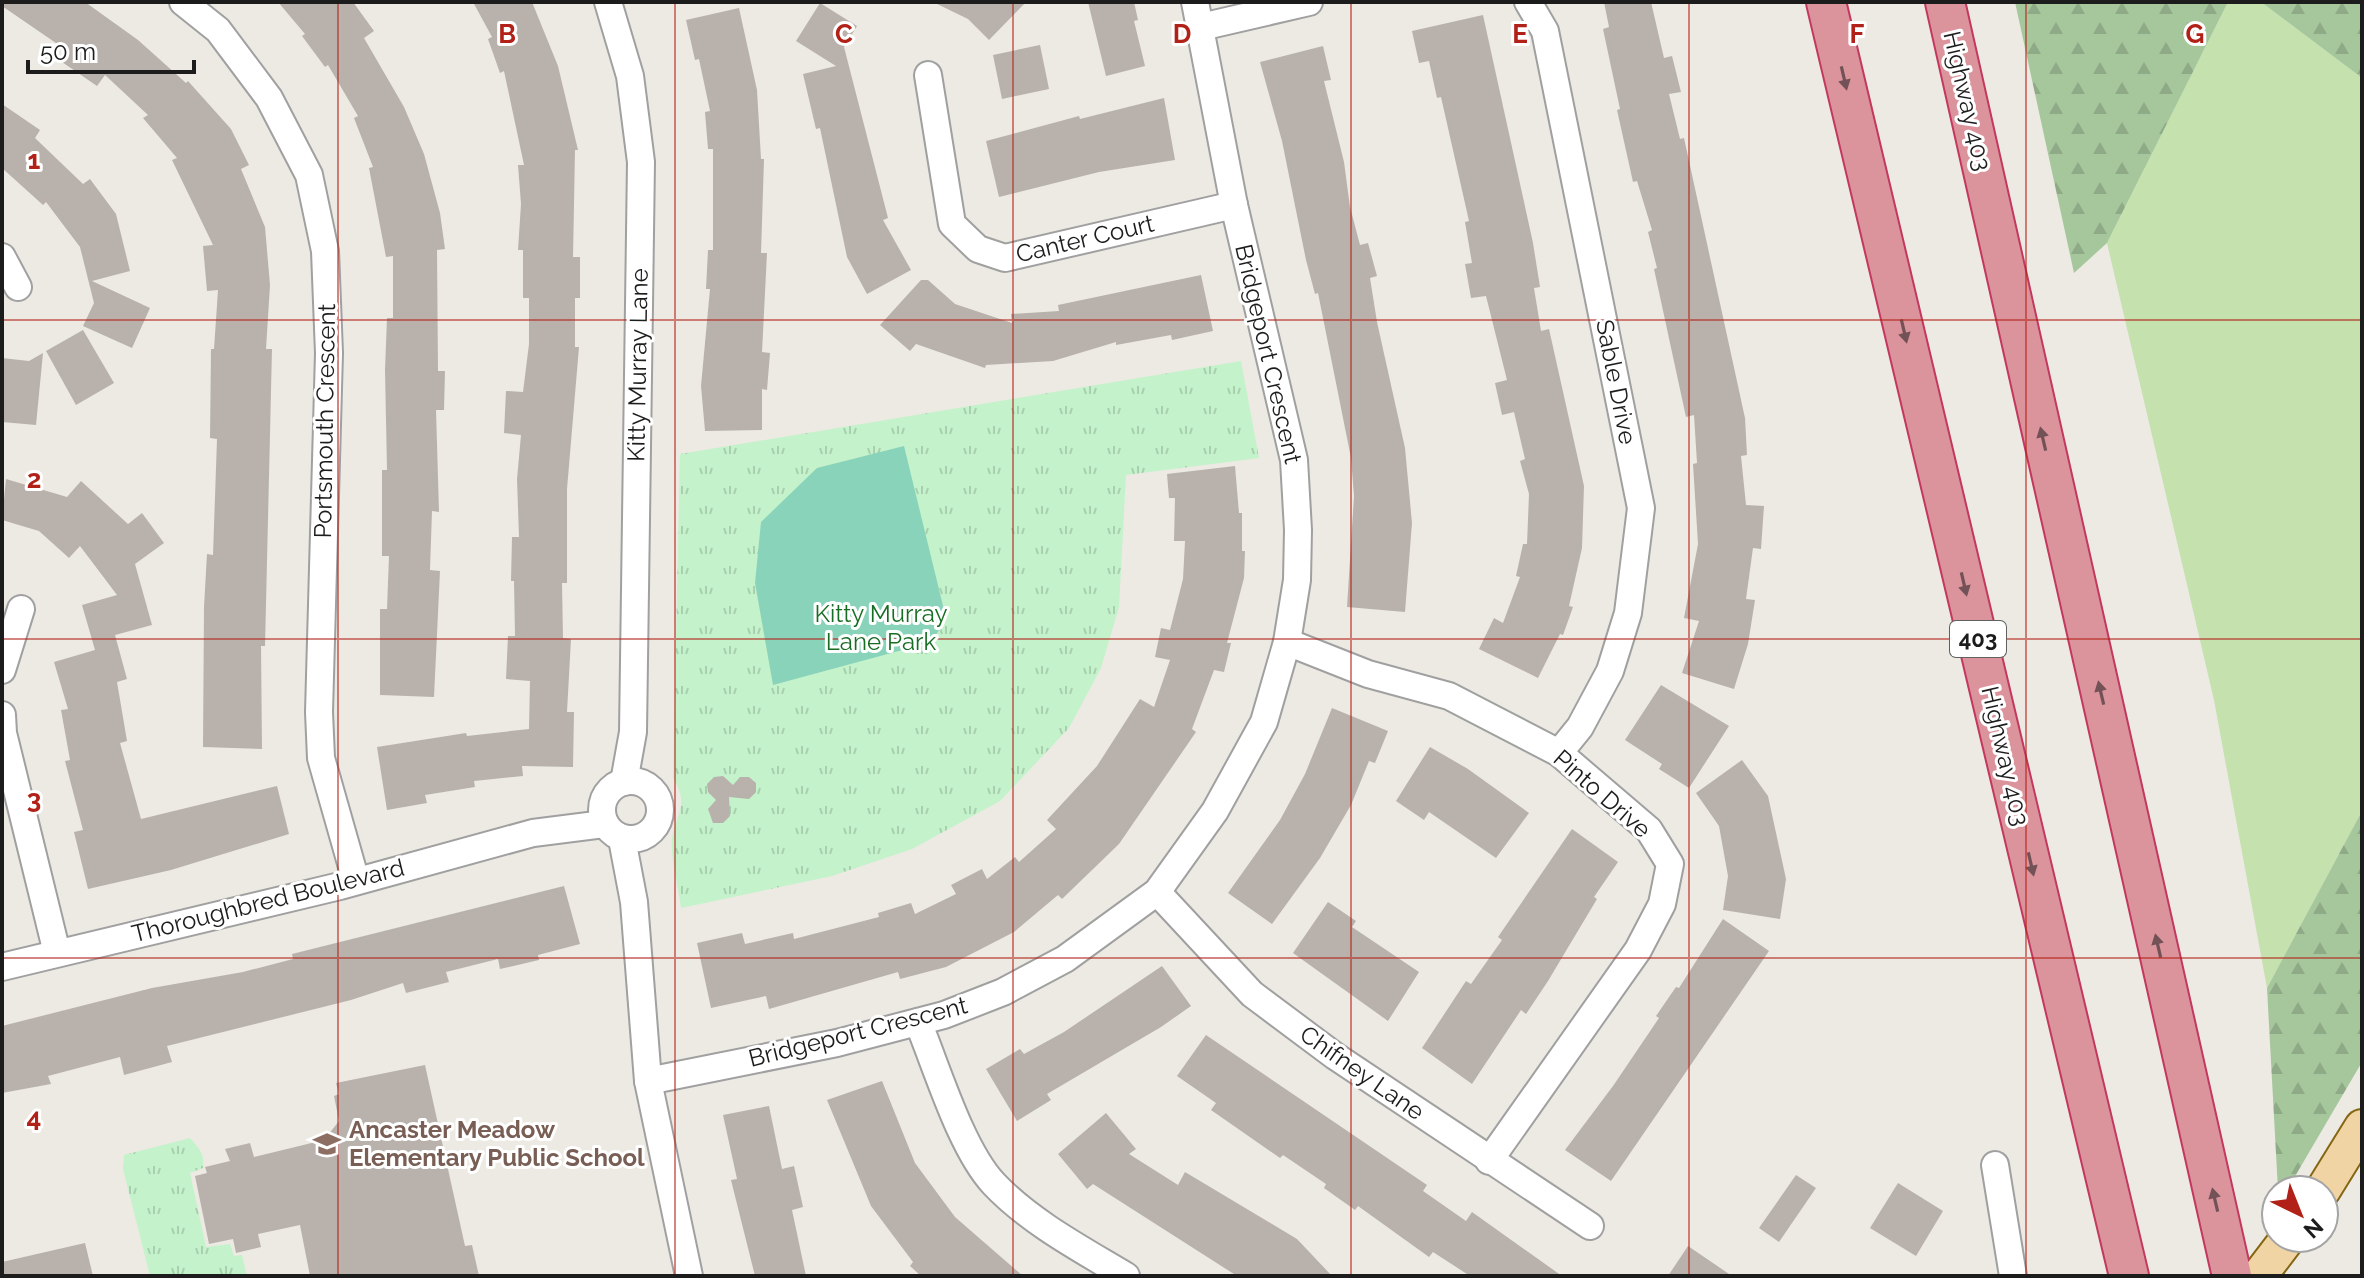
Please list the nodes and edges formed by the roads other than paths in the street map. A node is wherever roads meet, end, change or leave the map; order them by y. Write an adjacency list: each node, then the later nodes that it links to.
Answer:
1 (183, 2): 19 (street, Portsmouth Crescent)
2 (608, 2): 17 (street, Kitty Murray Lane)
3 (1309, 2): 7 (street)
4 (1528, 2): 16 (street, Sable Drive)
5 (1826, 2): 34 (highway, Highway 403 / 403, one-way to 34)
6 (1945, 2): 35 (highway, Highway 403, one-way to 6)
7 (1198, 14): 9 (street, Bridgeport Crescent)
8 (928, 75): 9 (street, Canter Court)
9 (1234, 205): 13 (street, Bridgeport Crescent)
10 (2, 257): 11 (street)
11 (18, 287)
12 (21, 609): 14 (street)
13 (1287, 642): 16 (street, Pinto Drive); 20 (street, Bridgeport Crescent)
14 (2, 670)
15 (2, 715): 21 (street)
16 (1559, 753): 26 (street, Pinto Drive)
17 (635, 783): 18 (street); 18 (street, Kitty Murray Lane)
18 (618, 826): 19 (street, Thoroughbred Boulevard); 24 (street)
19 (356, 881): 21 (street, Thoroughbred Boulevard)
20 (1157, 892): 23 (street, Bridgeport Crescent); 26 (street, Chifney Lane)
21 (57, 953): 22 (street, Thoroughbred Boulevard)
22 (2, 967)
23 (918, 1022): 24 (street, Bridgeport Crescent); 32 (street)
24 (648, 1081): 31 (street)
25 (2362, 1127): 28 (main road)
26 (1489, 1161): 29 (street, Chifney Lane)
27 (1995, 1165): 33 (street)
28 (2333, 1174)
29 (1590, 1226)
30 (2276, 1254): 36 (main road)
31 (689, 1276)
32 (1126, 1276)
33 (2013, 1276)
34 (2129, 1276)
35 (2232, 1276)
36 (2259, 1276)

